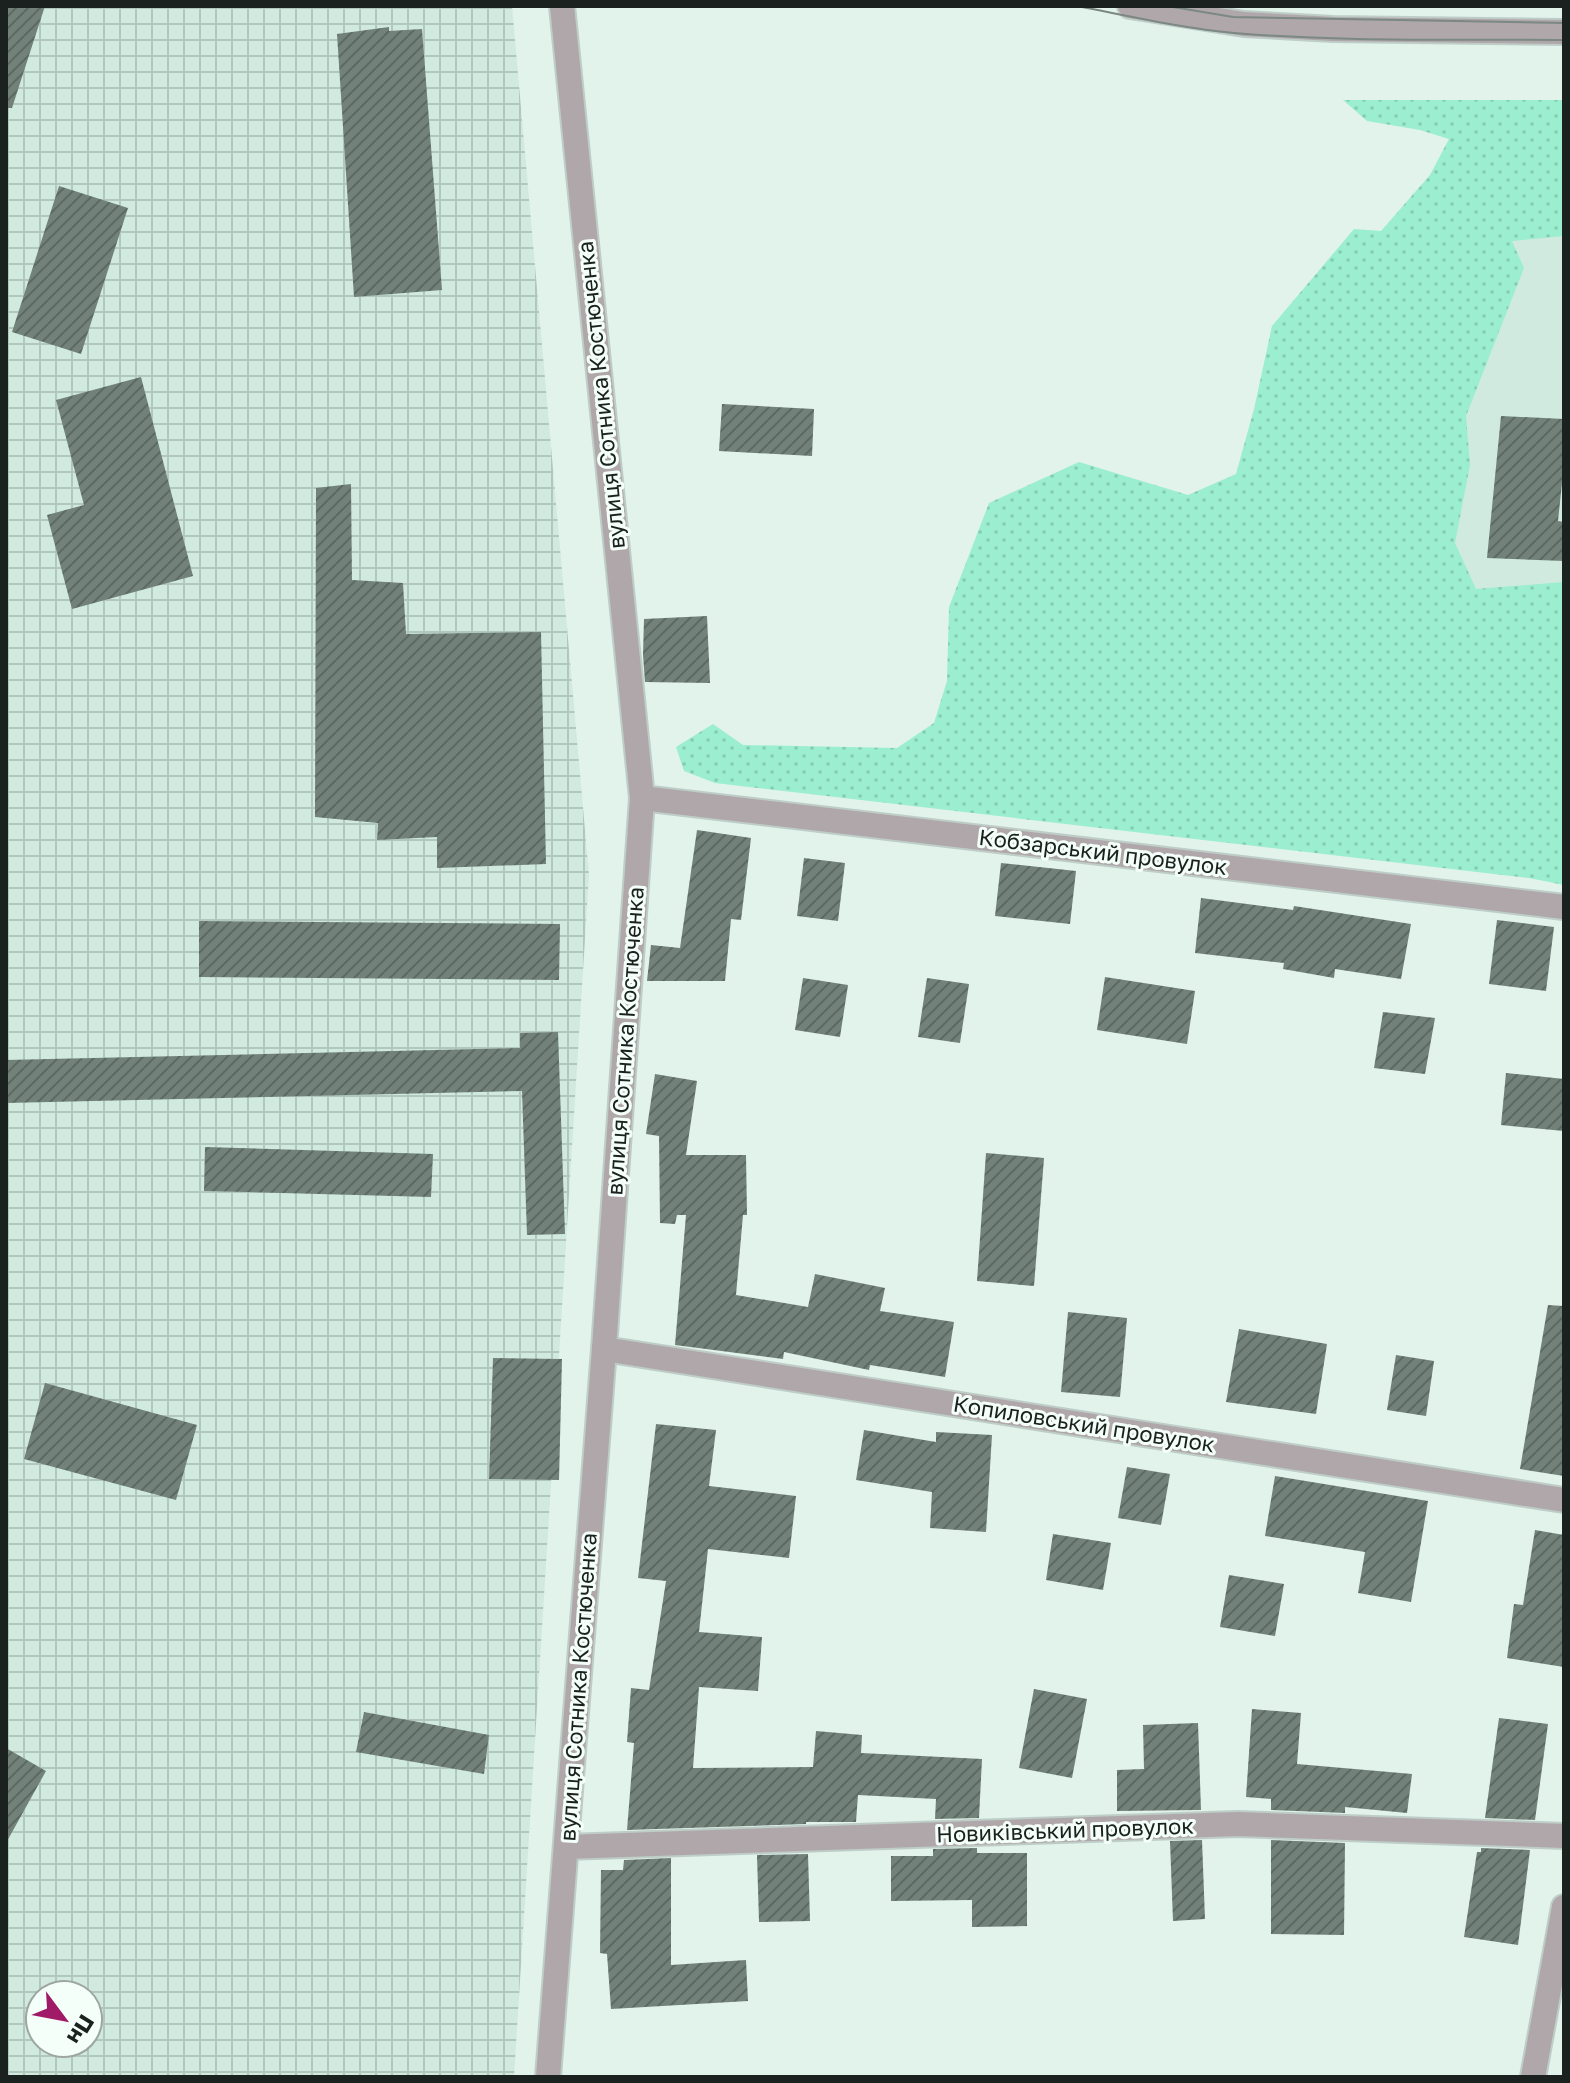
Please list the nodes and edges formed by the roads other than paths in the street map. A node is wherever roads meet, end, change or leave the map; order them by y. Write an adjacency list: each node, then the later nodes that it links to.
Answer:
1 (562, 6): 5 (street, вулиця Сотника Костюченка)
2 (1130, 6): 3 (street)
3 (1355, 18): 4 (street)
4 (1564, 32)
5 (642, 798): 6 (street, Кобзарський провулок); 7 (street, вулиця Сотника Костюченка)
6 (1564, 907)
7 (604, 1349): 8 (street, Копиловський провулок); 10 (street, вулиця Сотника Костюченка)
8 (1564, 1500)
9 (1564, 1836): 10 (street, Новиківський провулок)
10 (566, 1847): 12 (street, вулиця Сотника Костюченка)
11 (1564, 1907): 13 (street)
12 (548, 2077)
13 (1533, 2077)

